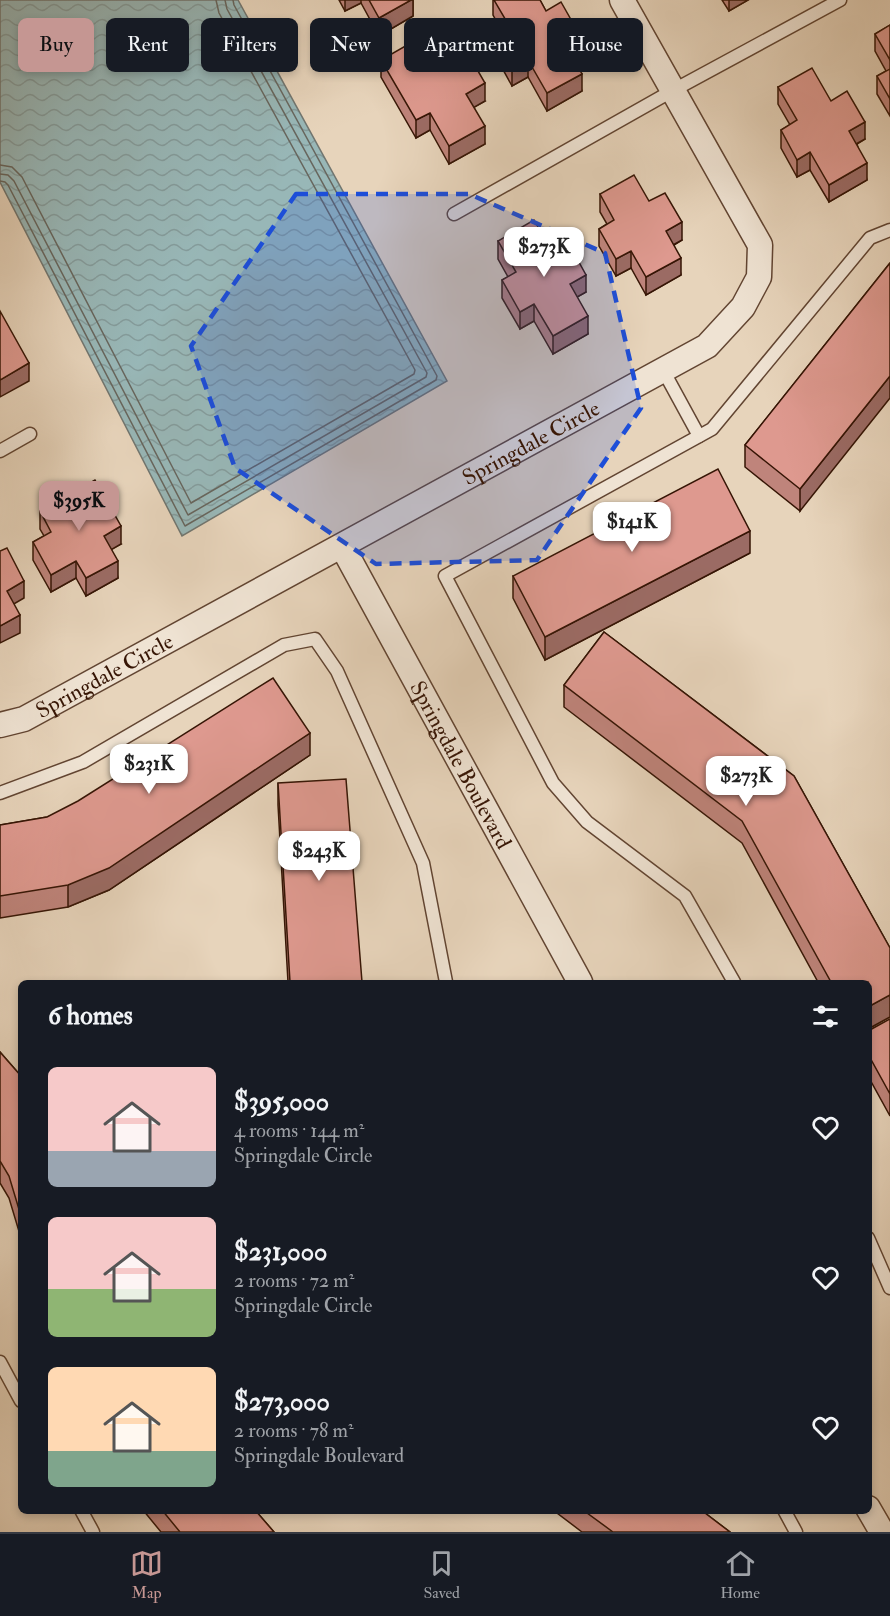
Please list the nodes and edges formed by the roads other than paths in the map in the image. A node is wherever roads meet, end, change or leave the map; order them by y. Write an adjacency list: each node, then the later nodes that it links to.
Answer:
1 (622, 0): 3 (street, Springdale Circle)
2 (840, 0): 3 (lane)
3 (672, 91): 4 (lane); 6 (street, Springdale Circle)
4 (454, 214)
5 (890, 230): 8 (lane)
6 (663, 370): 8 (lane); 10 (street, Springdale Circle)
7 (30, 434): 9 (lane)
8 (699, 436): 15 (lane)
9 (0, 451)
10 (342, 546): 11 (street, Springdale Circle); 14 (street, Springdale Boulevard)
11 (0, 725)
12 (0, 793): 13 (lane)
13 (446, 980)
14 (578, 980)
15 (733, 980)
16 (872, 1247): 17 (lane)
17 (890, 1288)
18 (0, 1362): 19 (lane)
19 (18, 1395)
20 (83, 1514): 23 (lane)
21 (785, 1514): 24 (lane)
22 (872, 1514): 25 (street)
23 (93, 1532)
24 (796, 1532)
25 (882, 1532)

